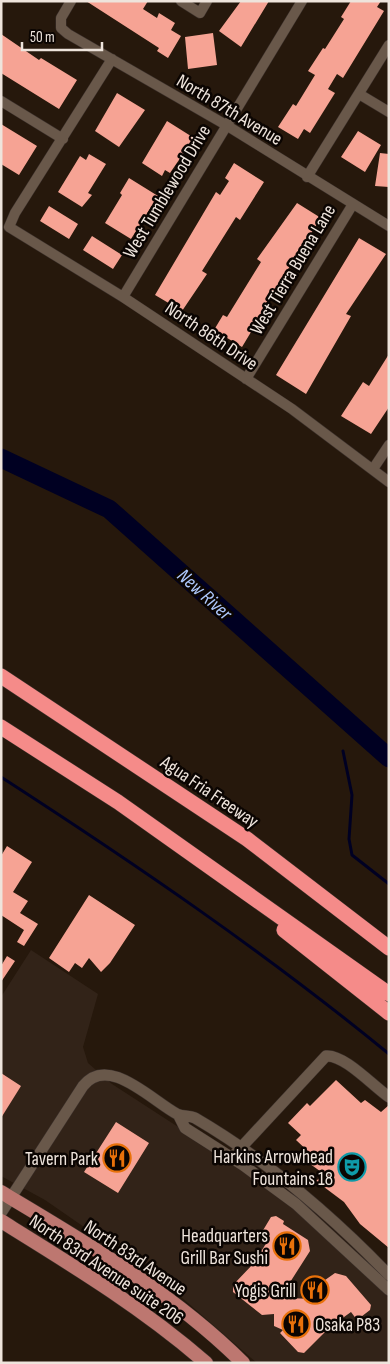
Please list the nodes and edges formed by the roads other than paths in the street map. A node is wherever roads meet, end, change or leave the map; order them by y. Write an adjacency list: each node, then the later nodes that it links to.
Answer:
1 (71, 1): 6 (street, North 87th Avenue)
2 (181, 1): 3 (street)
3 (207, 1)
4 (302, 1): 10 (street, West Tumblewood Drive)
5 (389, 45): 7 (street, West Tierra Buena Lane)
6 (112, 60): 10 (street, North 87th Avenue); 11 (street)
7 (359, 94): 9 (street); 12 (street, West Tierra Buena Lane)
8 (1, 101): 11 (street)
9 (389, 112)
10 (226, 126): 12 (street, North 87th Avenue); 15 (street, West Tumblewood Drive)
11 (63, 139): 15 (street, North 86th Drive)
12 (307, 177): 13 (street, North 87th Avenue)
13 (353, 204): 14 (street, North 87th Avenue); 16 (street, West Tierra Buena Lane)
14 (389, 226)
15 (123, 297): 16 (street, North 86th Drive)
16 (246, 379): 18 (street, North 86th Drive)
17 (389, 445): 18 (street)
18 (374, 469): 19 (street, North 86th Drive)
19 (389, 482)
20 (1, 676): 23 (highway, Agua Fria Freeway)
21 (1, 727): 22 (highway)
22 (159, 831): 24 (highway); 25 (highway)
23 (389, 948)
24 (389, 994)
25 (389, 1013)
26 (389, 1097): 28 (street)
27 (179, 1116): 28 (street); 29 (street); 30 (street)
28 (240, 1147): 29 (street); 33 (street)
29 (232, 1158): 34 (street)
30 (6, 1195): 31 (street); 36 (main road, North 83rd Avenue)
31 (1, 1213)
32 (1, 1221): 35 (main road, North 83rd Avenue suite 206)
33 (389, 1276)
34 (389, 1290)
35 (206, 1363)
36 (243, 1363)

